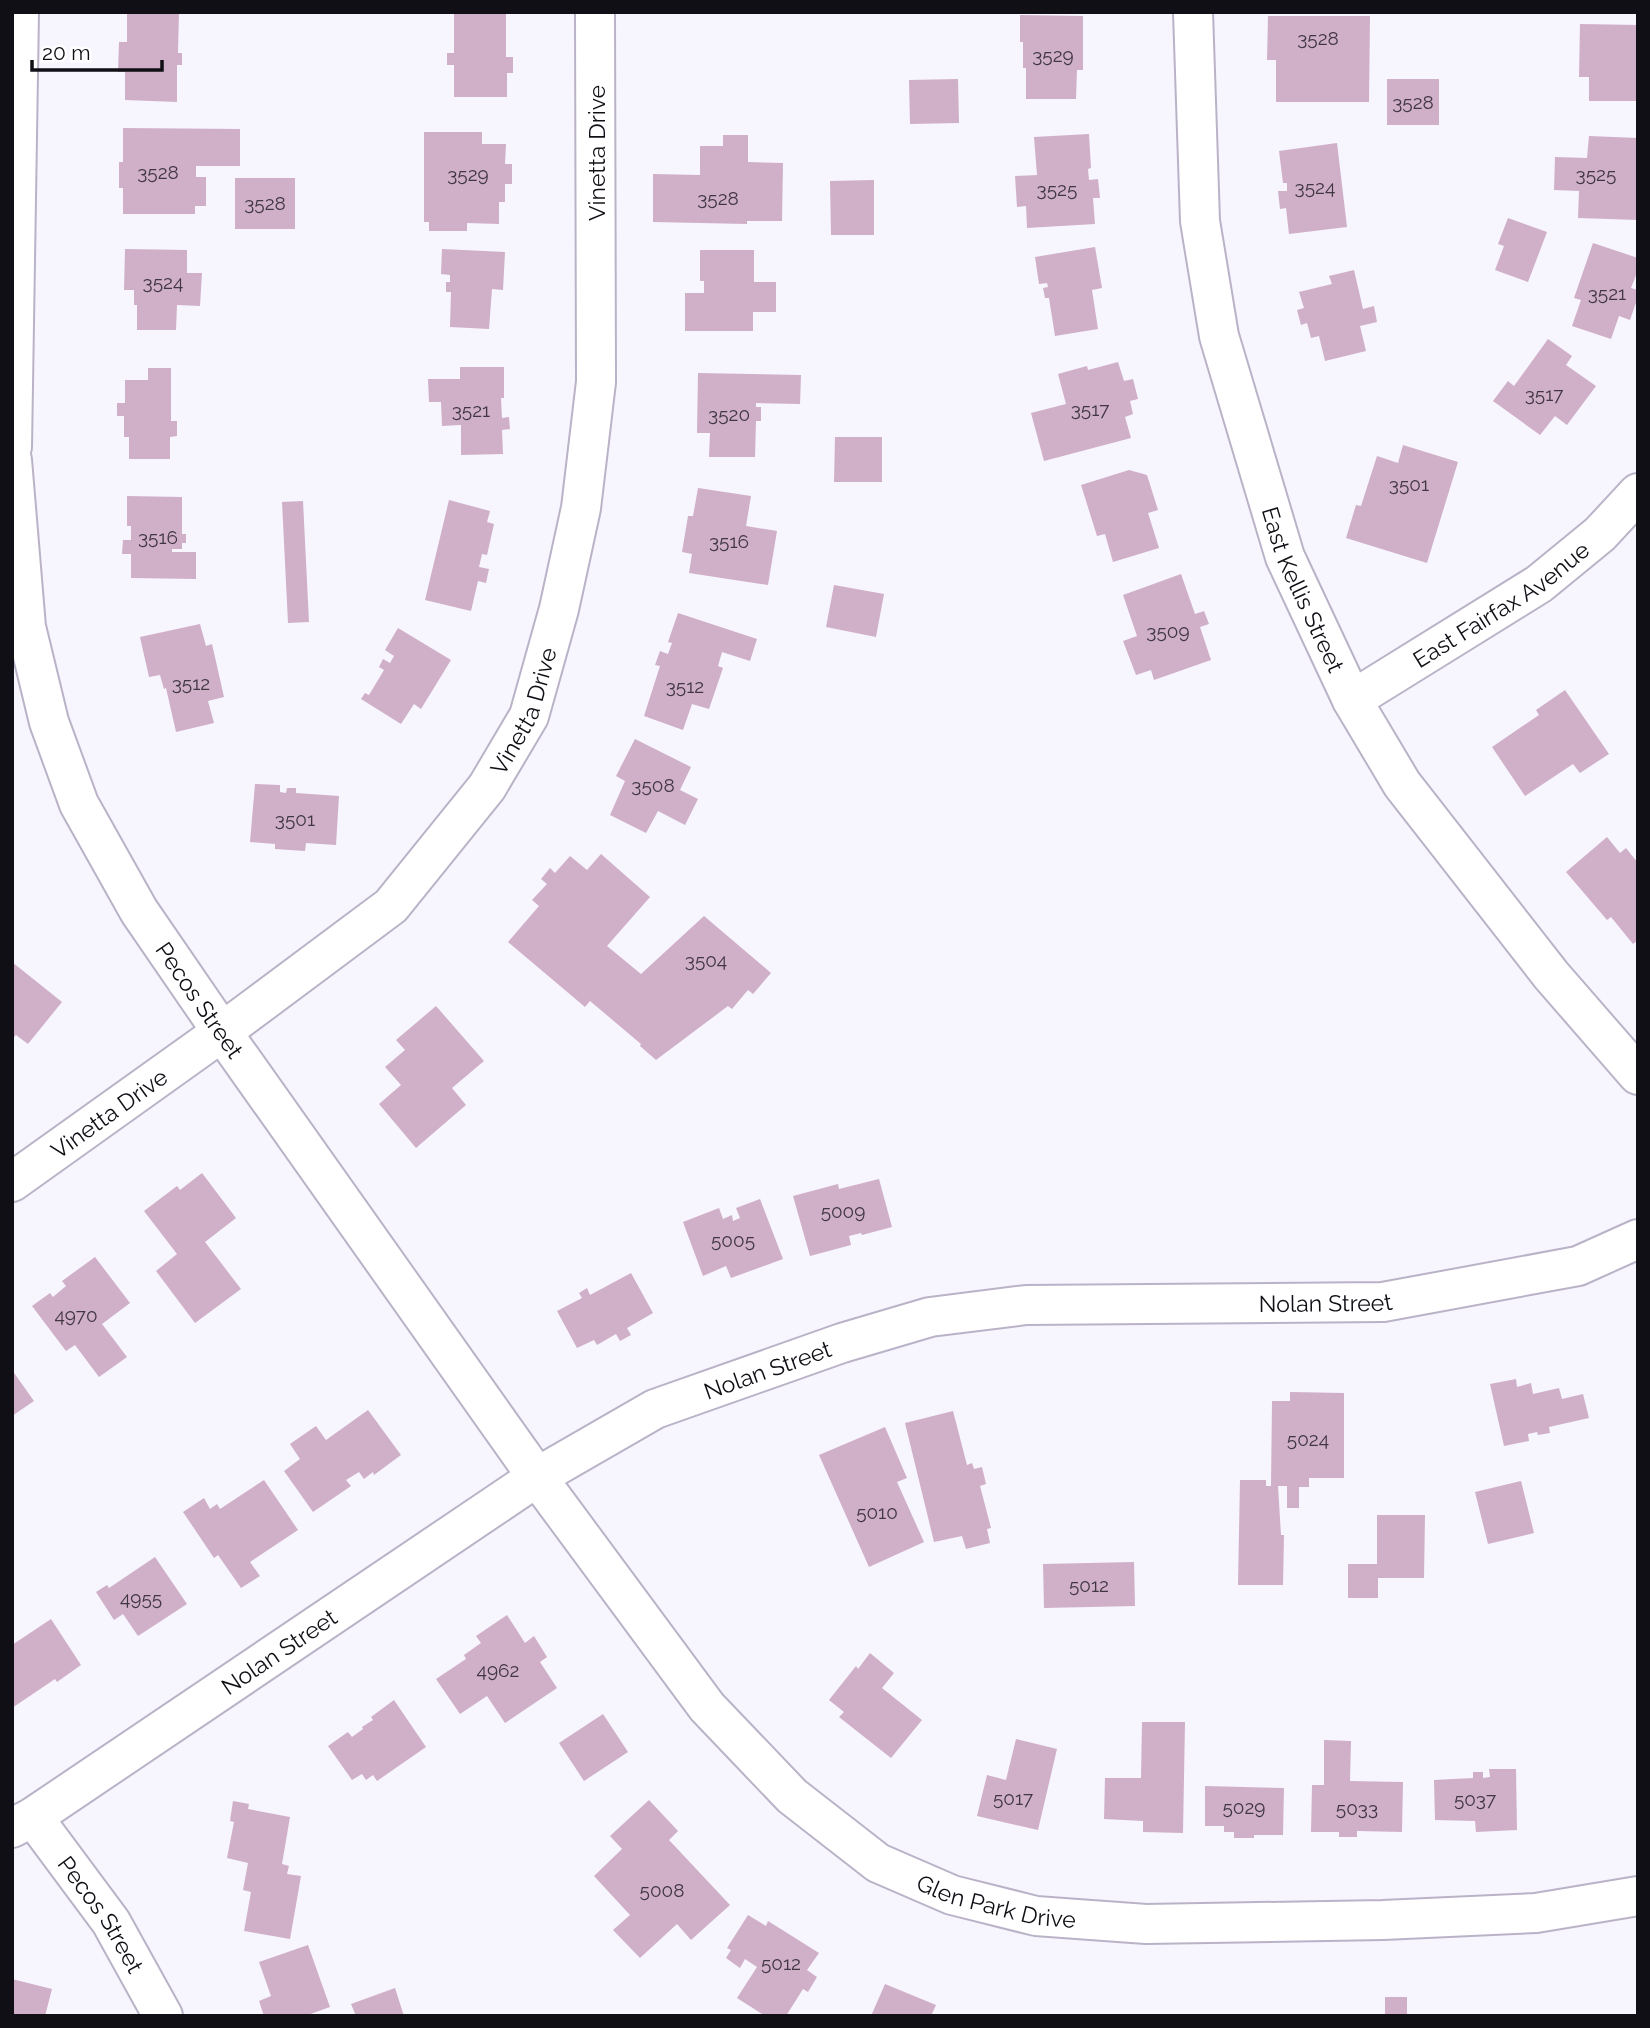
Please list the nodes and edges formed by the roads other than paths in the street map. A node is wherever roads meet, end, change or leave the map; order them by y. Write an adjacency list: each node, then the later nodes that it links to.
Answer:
1 (19, 12): 4 (street)
2 (595, 12): 8 (street, Vinetta Drive)
3 (1193, 12): 7 (street, East Kellis Street)
4 (12, 447)
5 (12, 460): 8 (street, Pecos Street)
6 (1638, 493): 7 (street, East Fairfax Avenue)
7 (1352, 700): 9 (street, East Kellis Street)
8 (222, 1032): 10 (street, Vinetta Drive); 12 (street, Pecos Street)
9 (1638, 1075)
10 (12, 1182)
11 (1638, 1239): 12 (street, Nolan Street)
12 (537, 1477): 13 (street, Nolan Street); 14 (street, Glen Park Drive)
13 (23, 1823): 15 (street, Pecos Street)
14 (1638, 1896)
15 (163, 2016)

